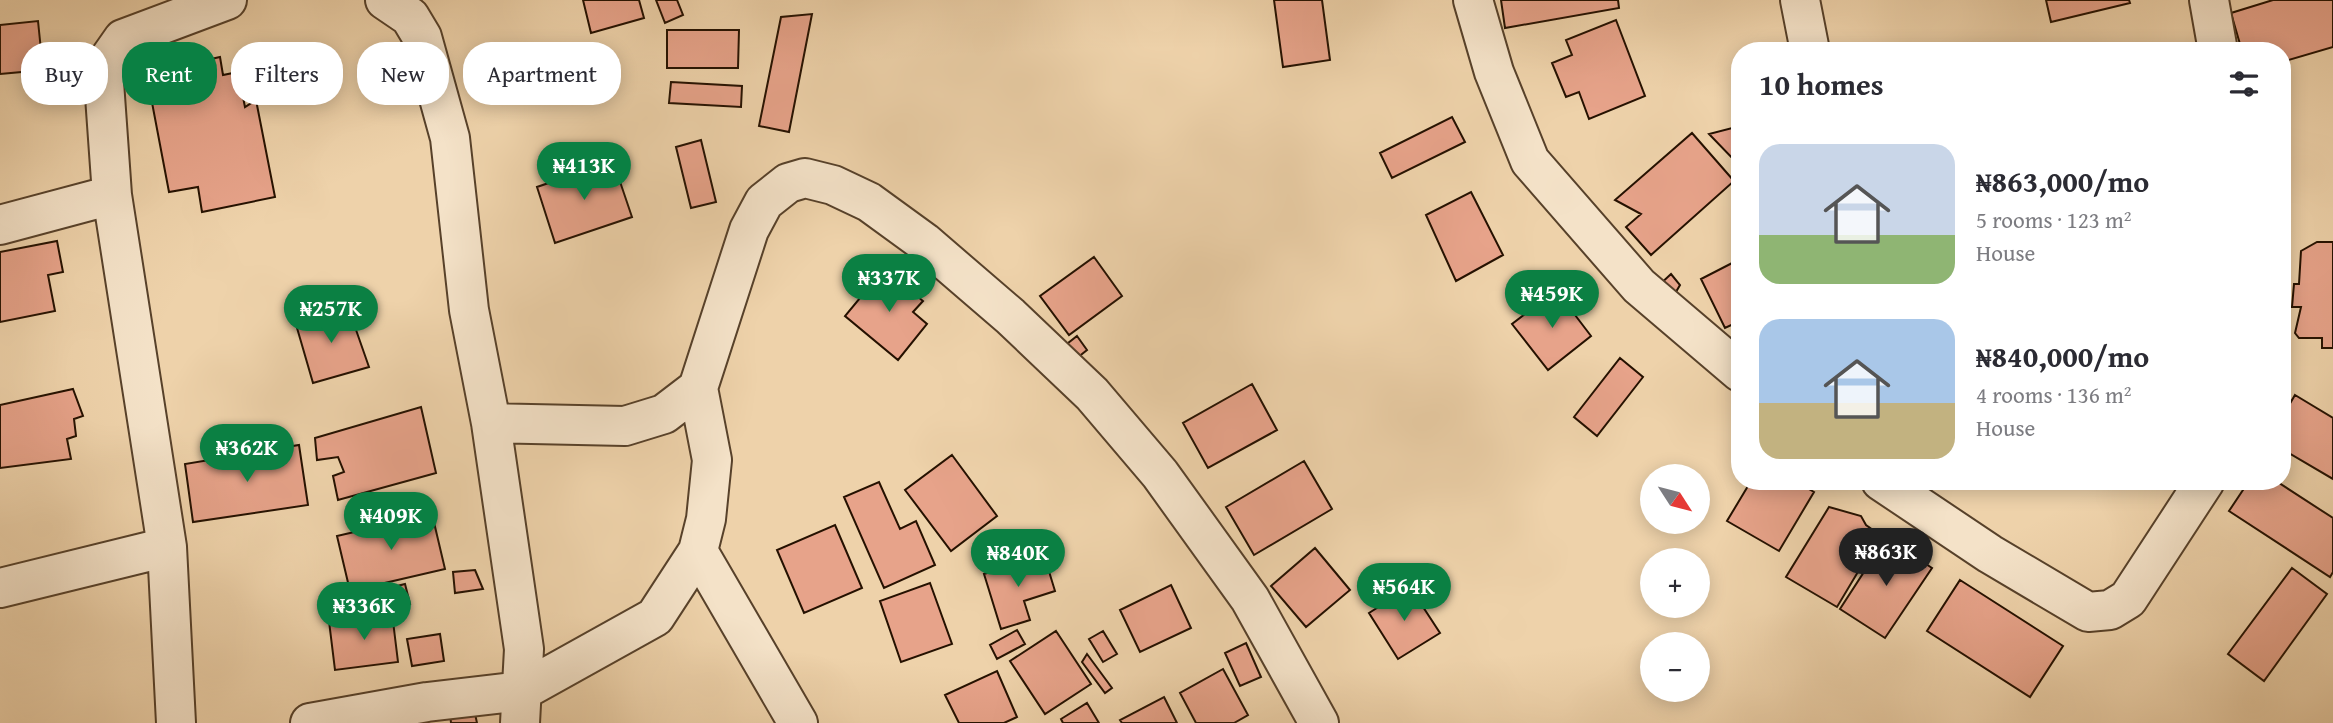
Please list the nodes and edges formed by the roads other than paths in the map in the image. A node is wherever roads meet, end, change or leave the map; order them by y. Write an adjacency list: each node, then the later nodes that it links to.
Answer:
1 (227, 0): 8 (street)
2 (384, 0): 12 (street)
3 (1473, 0): 10 (street)
4 (1800, 0): 6 (street)
5 (2209, 0): 7 (street)
6 (1808, 42)
7 (2216, 42)
8 (112, 195): 9 (street); 15 (street)
9 (0, 225)
10 (1731, 364)
11 (698, 388): 12 (street); 16 (street); 22 (street)
12 (491, 423): 18 (street)
13 (1894, 490): 14 (street)
14 (2199, 490)
15 (167, 547): 17 (street); 19 (street)
16 (698, 551): 18 (street); 21 (street)
17 (0, 588)
18 (521, 707): 20 (street)
19 (176, 723)
20 (310, 723)
21 (798, 723)
22 (1319, 723)

